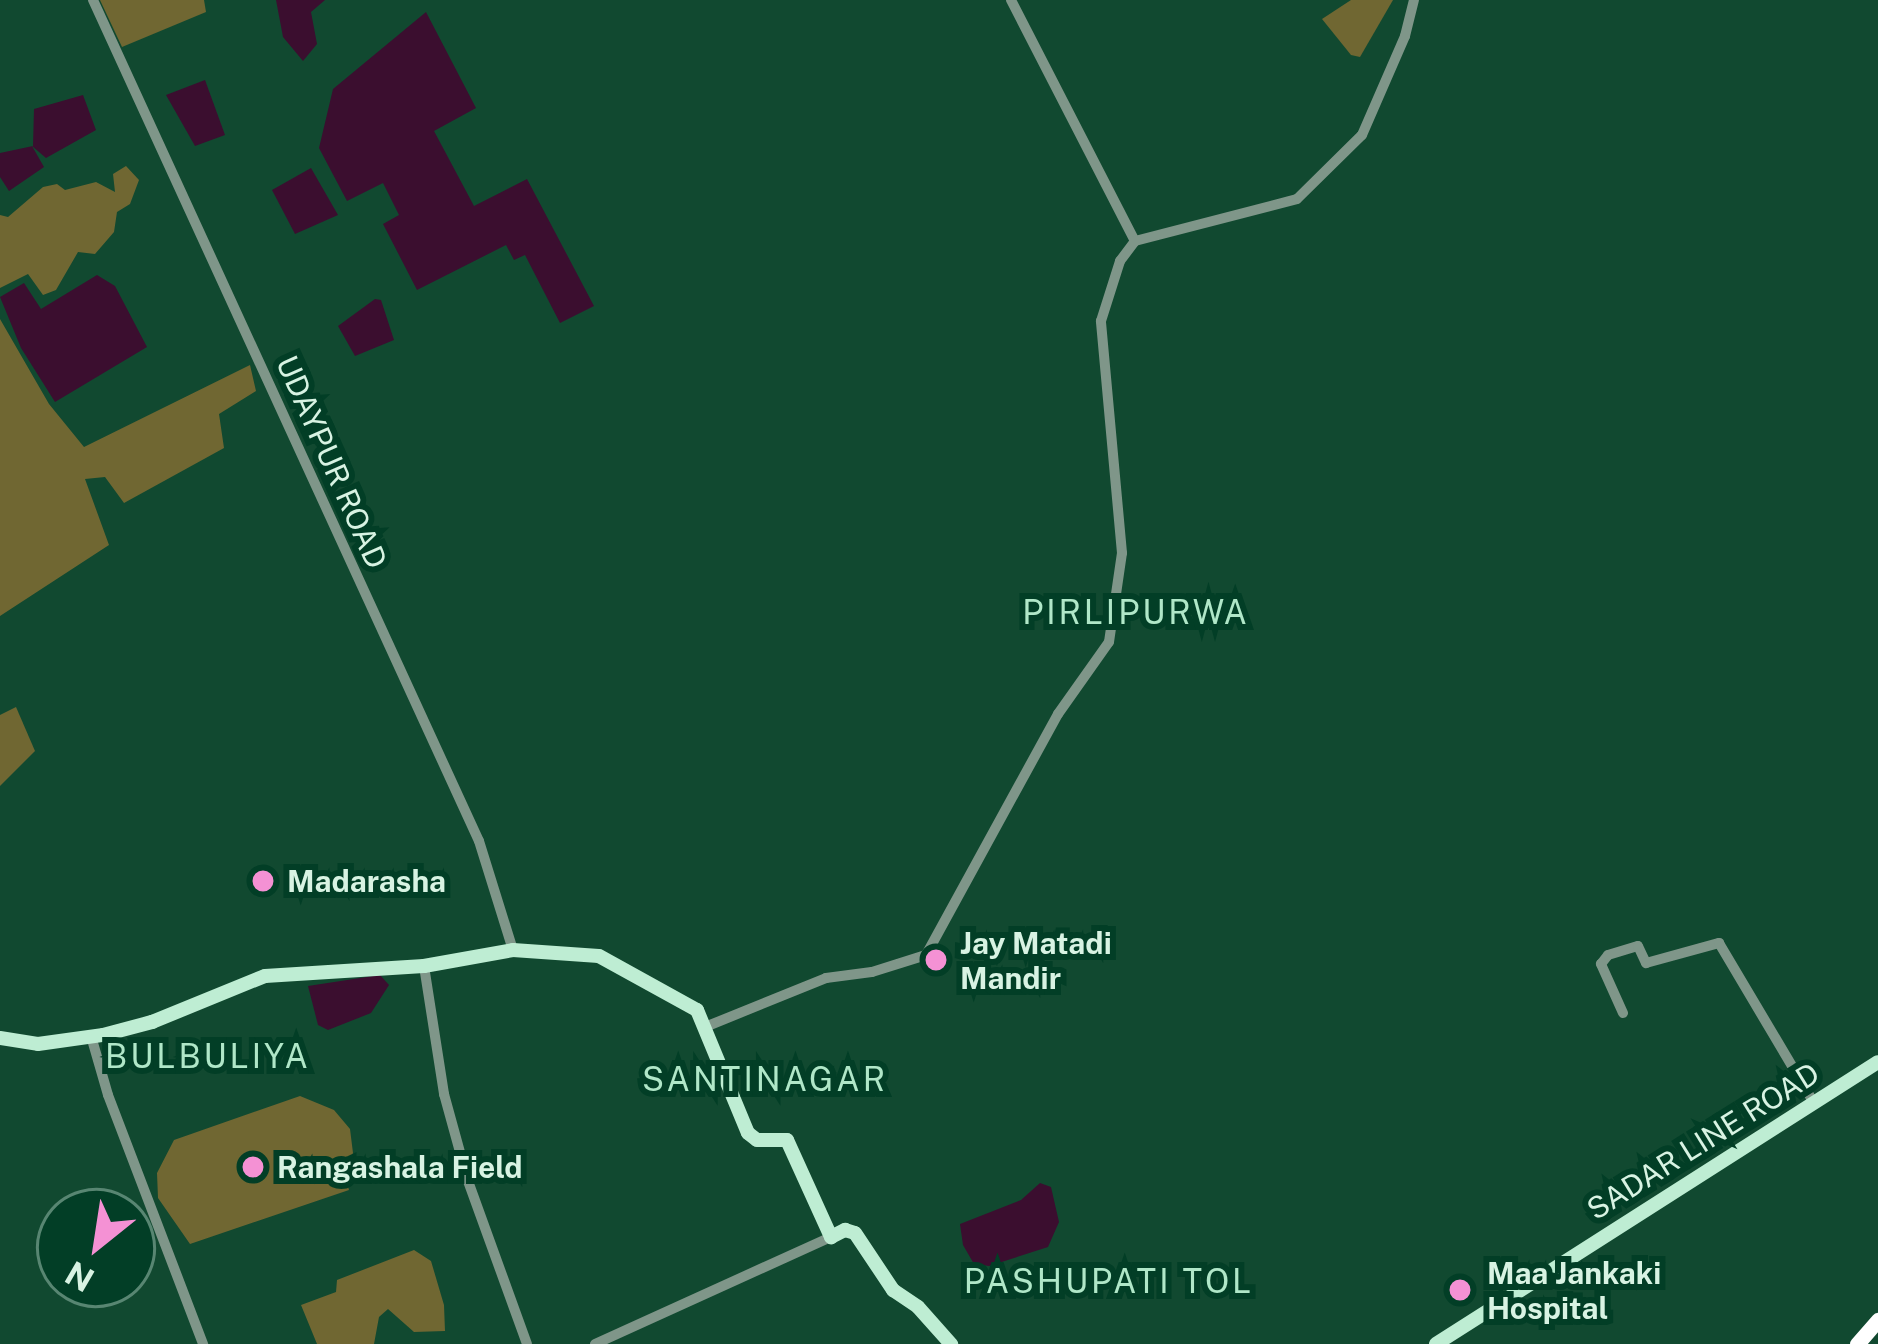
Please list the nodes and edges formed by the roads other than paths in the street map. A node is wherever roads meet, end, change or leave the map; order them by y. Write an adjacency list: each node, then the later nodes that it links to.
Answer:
1 (93, 0): 5 (street, UDAYPUR ROAD)
2 (1011, 0): 4 (street)
3 (1414, 0): 4 (street)
4 (1136, 241): 8 (street)
5 (513, 950): 6 (main road); 8 (main road)
6 (424, 966): 9 (main road); 16 (street)
7 (1623, 1013): 12 (street)
8 (705, 1028): 13 (main road)
9 (91, 1036): 10 (main road); 15 (street)
10 (0, 1038)
11 (1878, 1062): 12 (main road, SADAR LINE ROAD)
12 (1814, 1103): 19 (main road, SADAR LINE ROAD)
13 (832, 1238): 17 (street); 18 (main road)
14 (1878, 1320): 20 (highway)
15 (203, 1344)
16 (527, 1344)
17 (595, 1344)
18 (950, 1344)
19 (1436, 1344)
20 (1857, 1344)

